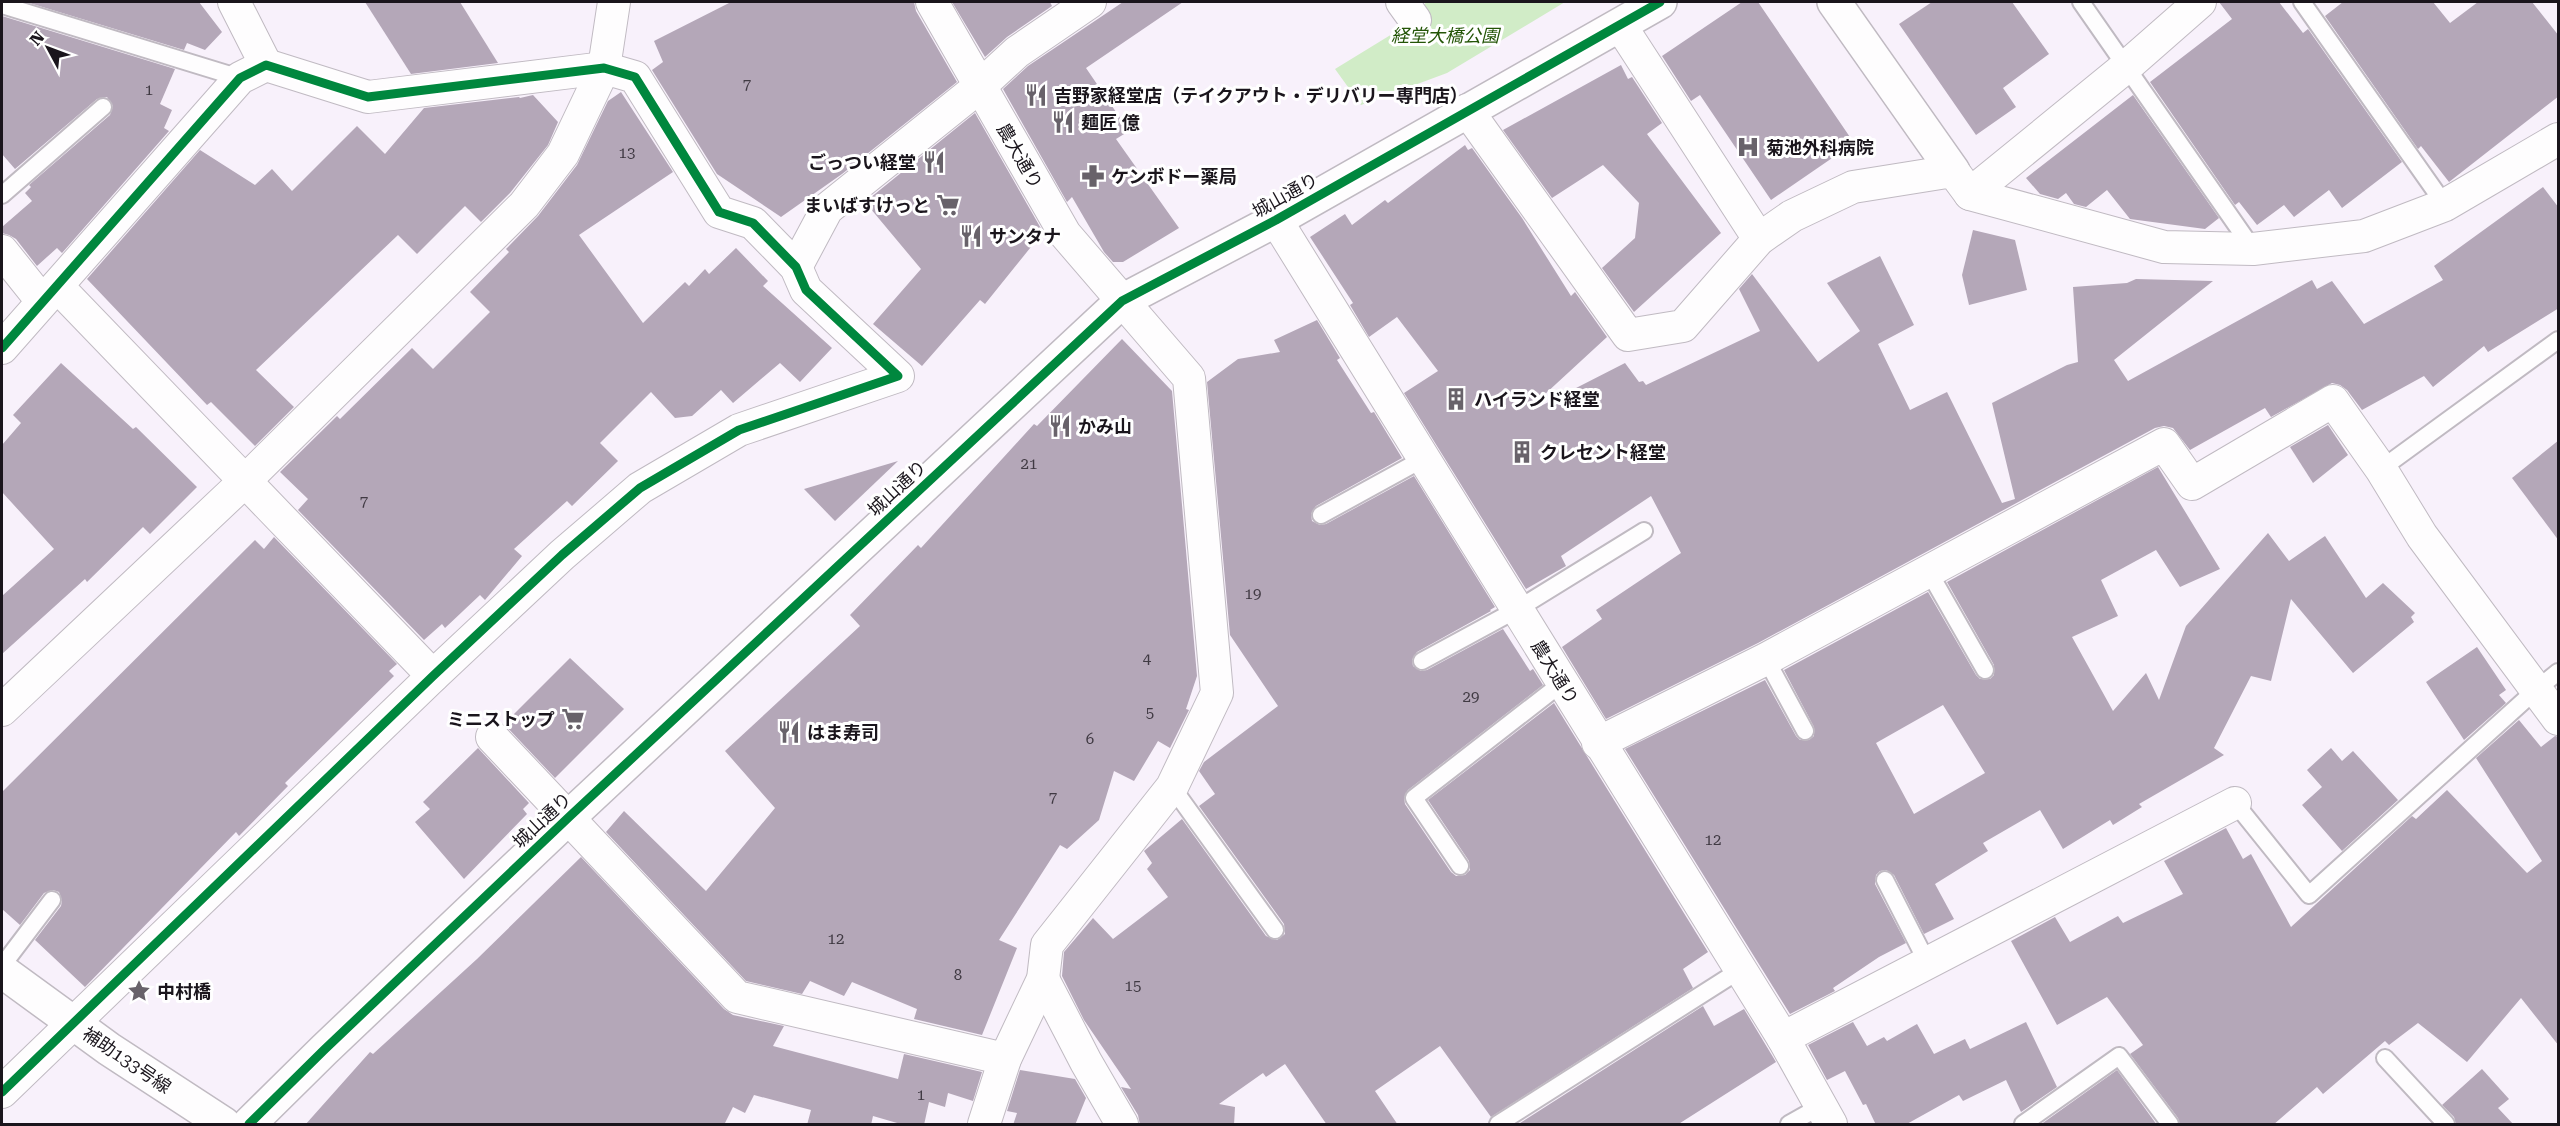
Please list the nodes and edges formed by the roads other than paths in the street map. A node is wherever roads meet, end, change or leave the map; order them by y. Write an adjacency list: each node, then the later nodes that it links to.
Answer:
1 (234, 2): 14 (street)
2 (614, 2): 13 (street)
3 (932, 2): 15 (street, 農大通り)
4 (1090, 2): 15 (street)
5 (1660, 2): 11 (street, 城山通り)
6 (1834, 2): 19 (street)
7 (2081, 2): 12 (lane)
8 (2200, 2): 12 (street)
9 (2302, 2): 21 (lane)
10 (2, 5): 14 (lane)
11 (1620, 25): 17 (street, 城山通り); 23 (street)
12 (2127, 66): 19 (street); 24 (lane)
13 (604, 68): 14 (street); 26 (street); 33 (street)
14 (253, 72): 27 (street)
15 (979, 87): 26 (street); 28 (street, 農大通り)
16 (103, 107): 20 (lane)
17 (1467, 110): 22 (street, 城山通り); 23 (street)
18 (2559, 139): 21 (street)
19 (1962, 182): 23 (street); 24 (street)
20 (2, 195)
21 (2445, 205): 24 (street)
22 (1276, 220): 28 (street, 城山通り); 31 (street, 農大通り)
23 (1759, 238)
24 (2253, 249)
25 (2, 251): 27 (street)
26 (796, 267): 41 (street)
27 (50, 294): 30 (street); 33 (street)
28 (1122, 301): 49 (street, 農大通り); 51 (street, 城山通り)
29 (2559, 340): 32 (lane)
30 (2, 348)
31 (1423, 459): 34 (lane); 37 (street, 農大通り)
32 (2381, 469): 36 (street); 42 (street)
33 (245, 481): 41 (street); 44 (street)
34 (1321, 515)
35 (1644, 531): 37 (lane)
36 (1929, 572): 38 (street); 40 (lane)
37 (1516, 610): 39 (lane); 43 (street, 農大通り)
38 (1766, 659): 46 (lane); 48 (street)
39 (1422, 661)
40 (1985, 670)
41 (433, 676): 61 (street)
42 (2548, 680): 45 (street); 50 (lane)
43 (1562, 683): 48 (street, 農大通り); 52 (lane)
44 (2, 710)
45 (2559, 719)
46 (1805, 731)
47 (492, 737): 51 (street)
48 (1598, 743): 58 (street, 農大通り)
49 (1172, 787): 55 (lane); 60 (street, 農大通り)
50 (2235, 803): 56 (street)
51 (569, 817): 64 (street); 68 (street, 城山通り)
52 (1460, 867)
53 (1885, 880): 56 (lane)
54 (52, 900): 57 (lane)
55 (1275, 930)
56 (1927, 963): 62 (street)
57 (2, 966)
58 (1740, 970): 62 (street, 農大通り); 71 (lane)
59 (2, 971): 61 (street, 補助133号線)
60 (1043, 979): 64 (street, 農大通り); 70 (street)
61 (73, 1023): 65 (street); 67 (street, 補助133号線)
62 (1783, 1038): 66 (street, 農大通り)
63 (2385, 1058): 75 (lane)
64 (1005, 1059): 69 (street, 農大通り)
65 (2, 1092)
66 (1826, 1115): 72 (lane)
67 (224, 1125)
68 (249, 1125)
69 (984, 1125)
70 (1122, 1125)
71 (1498, 1125)
72 (1789, 1125)
73 (2023, 1125): 74 (lane)
74 (2170, 1125)
75 (2446, 1125)

